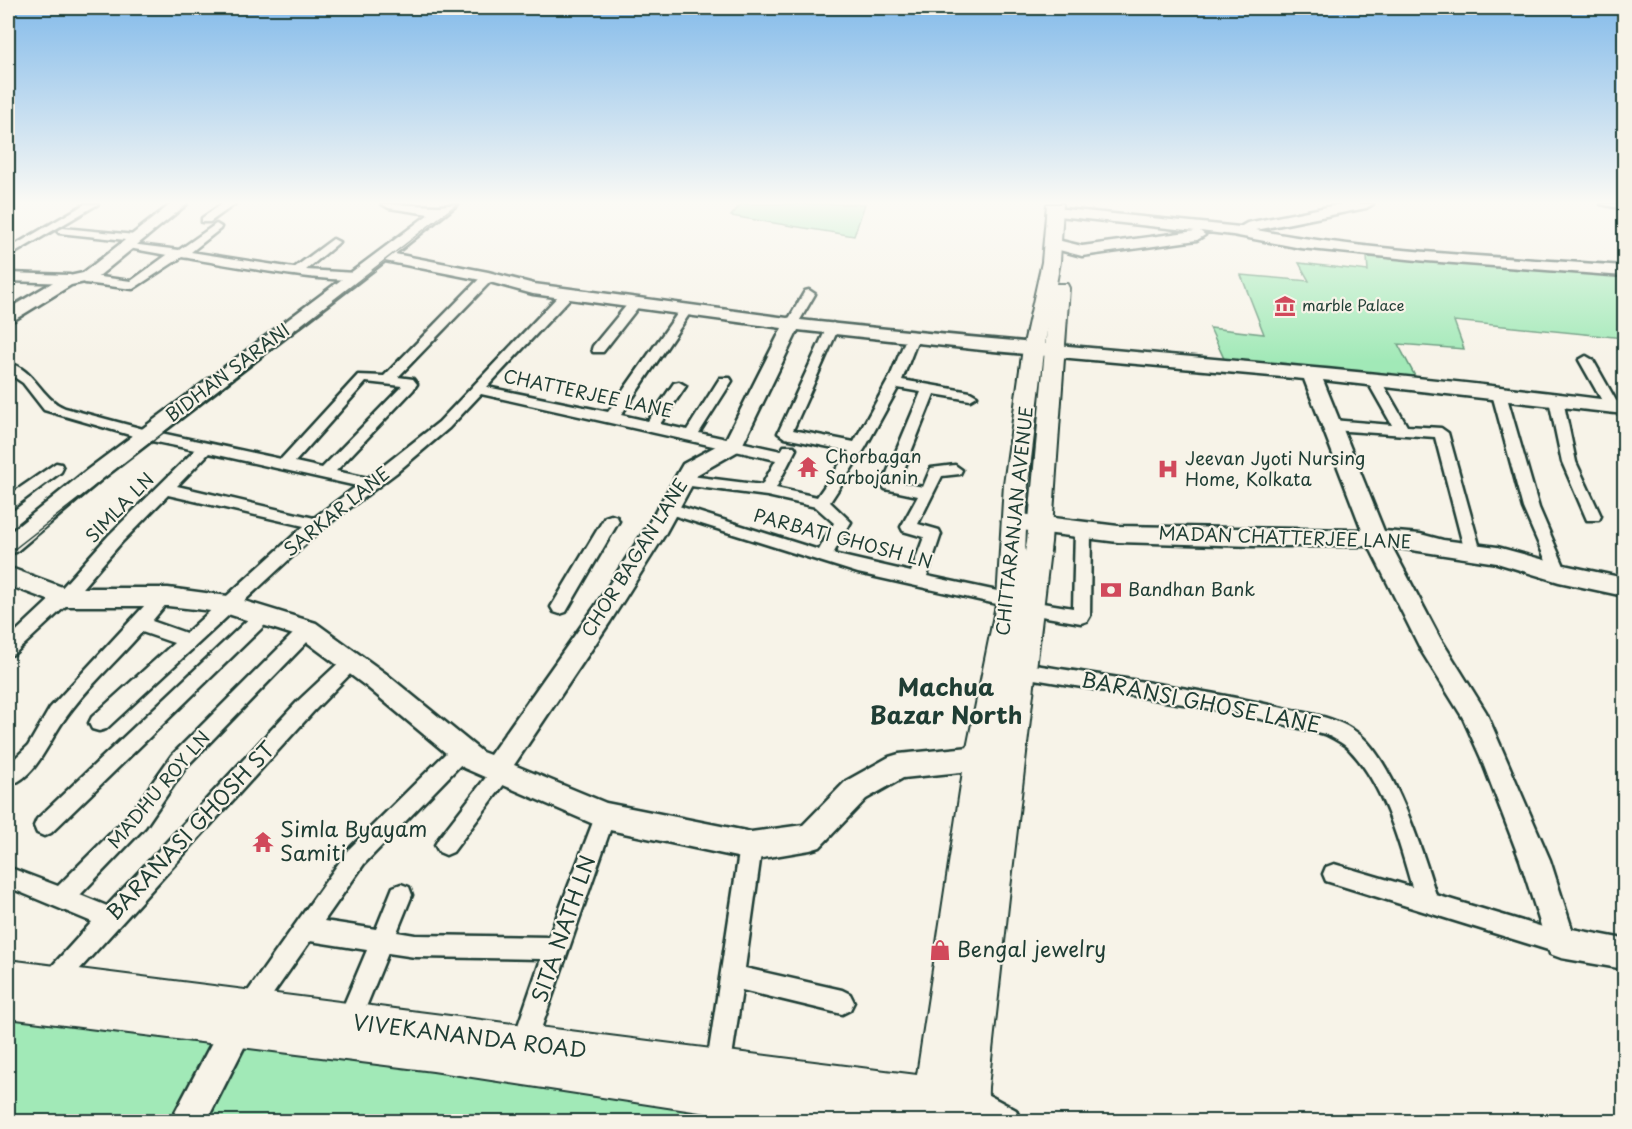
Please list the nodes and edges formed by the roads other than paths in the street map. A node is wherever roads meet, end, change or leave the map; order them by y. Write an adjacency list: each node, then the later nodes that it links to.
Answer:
1 (110, 257): 14 (street)
2 (174, 257): 14 (street)
3 (197, 257): 9 (street)
4 (315, 257): 9 (street)
5 (381, 257): 12 (street, BIDHAN SARANI)
6 (385, 257): 13 (street)
7 (1054, 257): 24 (main road, CHITTARANJAN AVENUE)
8 (1436, 257): 10 (street)
9 (297, 271): 12 (street)
10 (1624, 271)
11 (8, 277): 14 (street)
12 (355, 277): 44 (street, BIDHAN SARANI)
13 (488, 277): 15 (street); 28 (street)
14 (77, 279): 19 (street)
15 (567, 294): 17 (street); 33 (street, SARKAR LANE)
16 (808, 294): 20 (street)
17 (635, 303): 18 (street); 23 (street)
18 (686, 310): 20 (street); 39 (street)
19 (8, 316)
20 (793, 322): 21 (street); 46 (street)
21 (833, 327): 22 (street); 43 (street)
22 (913, 336): 24 (street); 31 (street)
23 (598, 349)
24 (1044, 350): 27 (street); 64 (main road, CHITTARANJAN AVENUE)
25 (1586, 360): 38 (street)
26 (8, 367): 44 (street)
27 (1311, 373): 29 (street); 40 (street)
28 (388, 379): 50 (street); 53 (street)
29 (1373, 379): 35 (street); 42 (street)
30 (725, 381): 45 (street)
31 (893, 383): 34 (street); 48 (street)
32 (679, 386): 41 (street)
33 (477, 389): 39 (street, CHATTERJEE LANE); 55 (street, SARKAR LANE)
34 (929, 389): 36 (street); 58 (street)
35 (1499, 394): 37 (street); 71 (street)
36 (970, 396)
37 (1556, 400): 38 (street); 62 (street)
38 (1618, 407)
39 (612, 417): 41 (street, CHATTERJEE LANE)
40 (1332, 425): 42 (street); 67 (street)
41 (651, 427): 45 (street, CHATTERJEE LANE)
42 (1402, 430): 69 (street)
43 (791, 434): 48 (street); 49 (street)
44 (147, 435): 47 (street); 68 (street, BIDHAN SARANI)
45 (690, 436): 46 (street, CHATTERJEE LANE)
46 (732, 445): 49 (street); 54 (street, CHOR BAGAN LANE)
47 (206, 448): 50 (street); 56 (street, SIMLA LN)
48 (858, 448): 59 (street)
49 (785, 457): 57 (street)
50 (284, 465): 53 (street)
51 (56, 468): 60 (street)
52 (955, 470): 58 (street)
53 (325, 474): 55 (street)
54 (683, 480): 57 (street); 61 (street, CHOR BAGAN LANE)
55 (371, 484): 65 (street, SARKAR LANE)
56 (165, 489): 65 (street); 75 (street, SIMLA LN)
57 (767, 491): 59 (street)
58 (926, 493): 73 (street)
59 (821, 503): 70 (street)
60 (8, 504)
61 (669, 508): 70 (street, PARBATI GHOSH LN); 90 (street, CHOR BAGAN LANE)
62 (1593, 516)
63 (611, 521): 79 (street)
64 (1027, 523): 66 (street, MADAN CHATTERJEE LANE); 78 (main road, CHITTARANJAN AVENUE)
65 (317, 524): 77 (street, SARKAR LANE)
66 (1083, 530): 67 (street, MADAN CHATTERJEE LANE); 78 (street, PARBATI GHOSH LN)
67 (1376, 538): 69 (street, MADAN CHATTERJEE LANE); 104 (street)
68 (8, 546)
69 (1473, 552): 71 (street, MADAN CHATTERJEE LANE)
70 (823, 557): 73 (street, PARBATI GHOSH LN)
71 (1559, 573): 74 (street, MADAN CHATTERJEE LANE)
72 (8, 576): 75 (street)
73 (917, 580): 78 (street, PARBATI GHOSH LN)
74 (1624, 587)
75 (64, 597): 76 (street); 84 (street, SIMLA LN)
76 (163, 597): 77 (street); 81 (street)
77 (228, 604): 80 (street); 83 (street, SARKAR LANE)
78 (1020, 604): 86 (main road); 89 (main road, CHITTARANJAN AVENUE)
79 (560, 607)
80 (263, 616): 82 (street); 93 (street)
81 (139, 624): 83 (street); 91 (street)
82 (308, 630): 85 (street); 99 (street, MADHU ROY LN)
83 (188, 641): 87 (street, SARKAR LANE)
84 (8, 649)
85 (351, 662): 88 (street); 101 (street, BARANASI GHOSH ST)
86 (1022, 670): 100 (street, BARANSI GHOSE LANE); 115 (main road)
87 (99, 723)
88 (461, 751): 90 (street); 102 (street)
89 (980, 758): 95 (street); 115 (main road, CHITTARANJAN AVENUE)
90 (498, 772): 92 (street); 94 (street)
91 (8, 777)
92 (605, 816): 95 (street); 105 (street, SITA NATH LN)
93 (45, 826)
94 (446, 845)
95 (751, 846): 107 (street)
96 (1334, 874): 100 (street)
97 (11, 883): 99 (street)
98 (401, 895): 103 (street)
99 (62, 898): 101 (street)
100 (1428, 903): 104 (street)
101 (109, 918): 109 (street, BARANASI GHOSH ST)
102 (306, 929): 103 (street); 111 (street)
103 (381, 940): 105 (street); 112 (street)
104 (1561, 943): 106 (street)
105 (556, 948): 113 (street, SITA NATH LN)
106 (1624, 954)
107 (731, 976): 110 (street); 114 (street)
108 (8, 978): 109 (main road, VIVEKANANDA ROAD)
109 (31, 995): 111 (main road, VIVEKANANDA ROAD)
110 (842, 1002)
111 (243, 1018): 112 (main road, VIVEKANANDA ROAD); 115 (main road, VIVEKANANDA ROAD); 116 (street)
112 (349, 1022): 113 (main road, VIVEKANANDA ROAD)
113 (524, 1043): 114 (main road, VIVEKANANDA ROAD)
114 (718, 1070): 115 (main road, VIVEKANANDA ROAD)
115 (943, 1112): 117 (street)
116 (187, 1122)
117 (1004, 1122)

